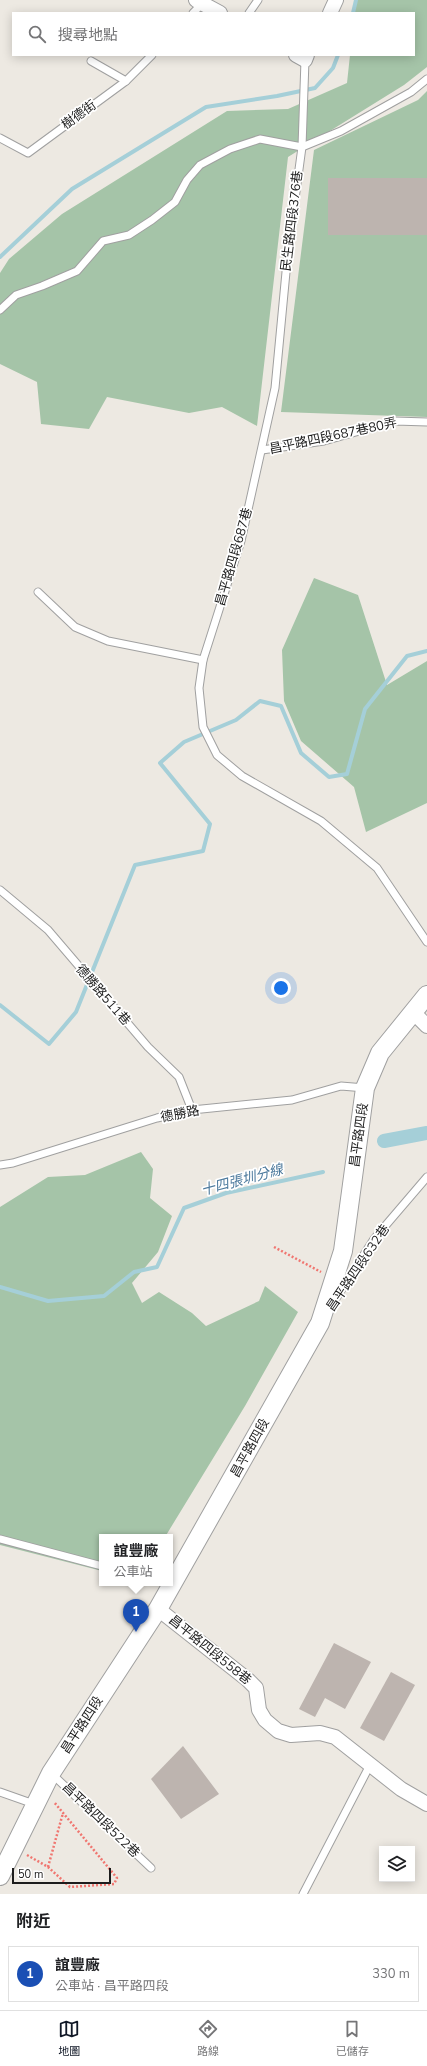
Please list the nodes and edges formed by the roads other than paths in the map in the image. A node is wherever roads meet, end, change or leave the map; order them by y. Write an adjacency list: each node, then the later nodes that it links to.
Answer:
1 (258, 0): 5 (lane)
2 (336, 0): 6 (street)
3 (198, 5): 4 (street)
4 (217, 12)
5 (250, 12)
6 (330, 12)
7 (151, 56): 11 (lane, 樹德街)
8 (303, 57): 13 (lane, 民生路四段376巷)
9 (91, 61): 11 (lane)
10 (427, 79): 13 (lane)
11 (126, 81): 12 (lane, 樹德街)
12 (0, 138)
13 (302, 147): 14 (lane); 15 (lane, 民生路四段376巷)
14 (0, 310)
15 (275, 388): 17 (lane, 昌平路四段687巷)
16 (427, 422): 17 (lane, 昌平路四段687巷80弄)
17 (262, 450): 19 (lane, 昌平路四段687巷)
18 (38, 592): 19 (lane)
19 (204, 660): 21 (lane, 昌平路四段687巷)
20 (0, 890): 26 (lane, 德勝路511巷)
21 (427, 942)
22 (427, 995): 23 (street, 昌平路四段)
23 (414, 1013): 24 (street); 25 (street, 昌平路四段)
24 (427, 1026)
25 (365, 1088): 26 (lane, 德勝路); 29 (street, 昌平路四段)
26 (192, 1110): 27 (lane, 德勝路)
27 (0, 1165)
28 (427, 1177): 29 (lane, 昌平路四段632巷)
29 (320, 1323): 32 (street, 昌平路四段)
30 (0, 1539): 31 (lane)
31 (99, 1565)
32 (173, 1579)
33 (170, 1586): 34 (street, 昌平路四段)
34 (158, 1609): 35 (street, 昌平路四段558巷); 36 (street, 昌平路四段)
35 (370, 1765): 39 (street, 昌平路四段558巷); 42 (lane)
36 (51, 1773): 38 (street, 昌平路四段); 40 (lane, 昌平路四段522巷)
37 (0, 1792): 38 (lane)
38 (34, 1804): 41 (street, 昌平路四段)
39 (427, 1804)
40 (151, 1868)
41 (0, 1876)
42 (303, 1894)

